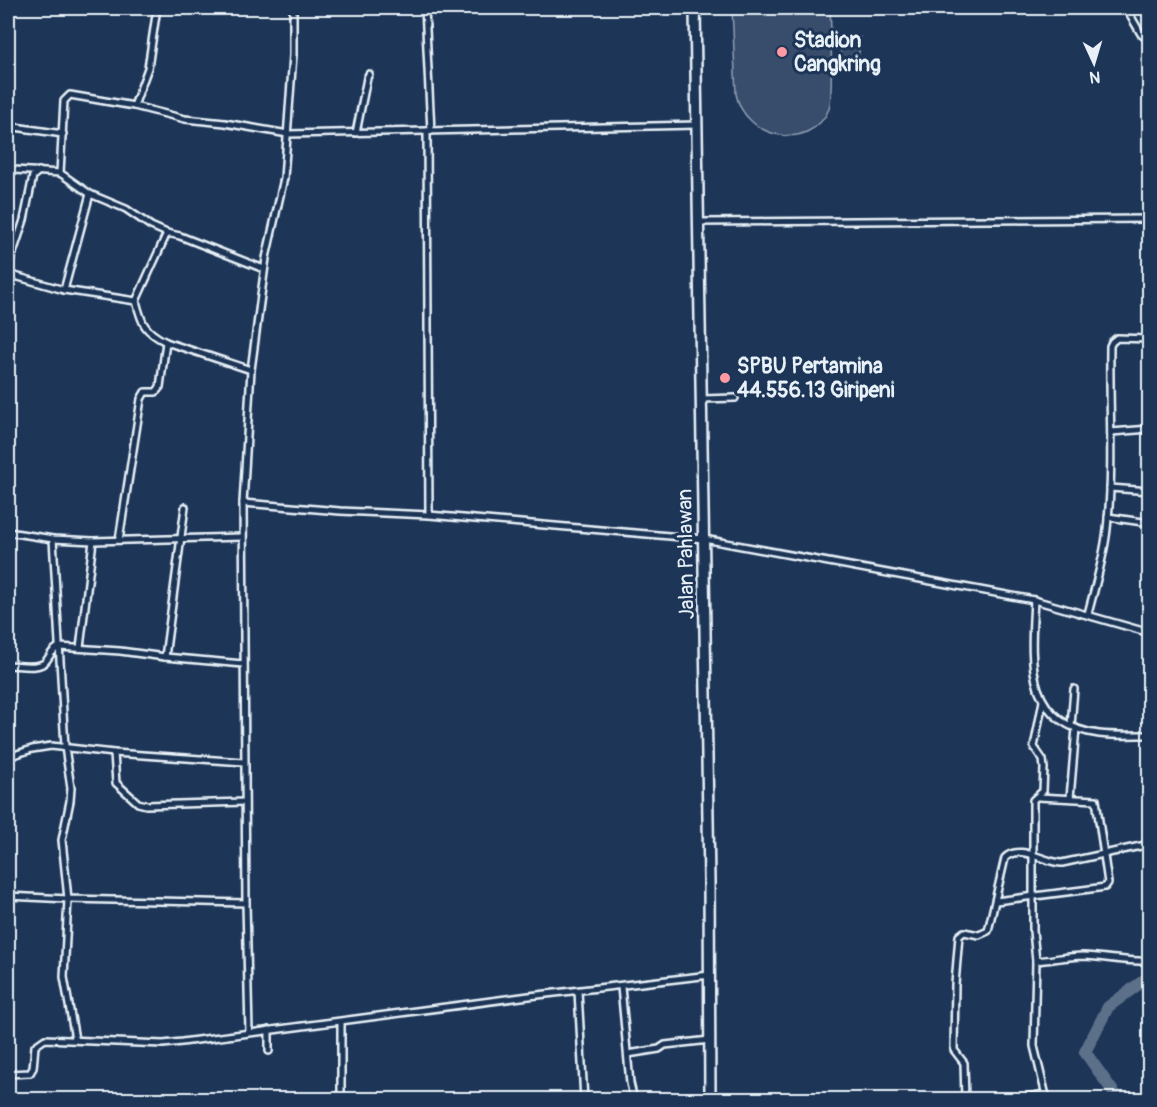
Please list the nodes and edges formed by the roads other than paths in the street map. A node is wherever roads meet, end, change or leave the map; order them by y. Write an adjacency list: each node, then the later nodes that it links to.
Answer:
1 (157, 8): 8 (street)
2 (293, 8): 14 (street)
3 (425, 8): 11 (street)
4 (695, 8): 9 (main road, Jalan Pahlawan)
5 (1126, 8): 6 (street)
6 (1149, 41)
7 (369, 74): 12 (street)
8 (134, 106): 13 (street); 14 (street)
9 (697, 125): 11 (street); 20 (main road, Jalan Pahlawan)
10 (8, 126): 13 (street)
11 (429, 131): 12 (street); 38 (street)
12 (356, 132): 14 (street)
13 (63, 134): 17 (street)
14 (288, 134): 23 (street)
15 (15, 170): 16 (street)
16 (39, 171): 17 (street); 22 (street)
17 (60, 173): 18 (street)
18 (90, 194): 21 (street); 25 (street)
19 (1149, 219): 20 (street)
20 (699, 222): 31 (main road, Jalan Pahlawan)
21 (167, 233): 23 (street); 26 (street)
22 (8, 268)
23 (264, 269): 29 (street)
24 (8, 274): 25 (street)
25 (64, 290): 26 (street)
26 (136, 301): 28 (street)
27 (1149, 339): 33 (street)
28 (166, 342): 29 (street); 46 (street)
29 (251, 370): 36 (street)
30 (735, 398): 31 (street)
31 (702, 399): 45 (main road, Jalan Pahlawan)
32 (1149, 429): 33 (street)
33 (1110, 432): 34 (street)
34 (1110, 488): 35 (street); 39 (street)
35 (1149, 491)
36 (243, 503): 38 (street); 43 (street)
37 (185, 507): 42 (street)
38 (429, 515): 45 (street)
39 (1108, 517): 40 (street); 49 (street)
40 (1149, 523)
41 (8, 531): 44 (street)
42 (182, 537): 43 (street); 46 (street); 53 (street)
43 (242, 537): 54 (street)
44 (54, 539): 47 (street); 51 (street)
45 (704, 539): 48 (street); 77 (main road, Jalan Pahlawan)
46 (119, 540): 47 (street)
47 (93, 541): 52 (street)
48 (1034, 600): 49 (street); 57 (street)
49 (1088, 615): 50 (street)
50 (1149, 633)
51 (59, 647): 52 (street); 55 (street); 60 (street)
52 (80, 648): 53 (street)
53 (165, 657): 54 (street)
54 (243, 664): 63 (street)
55 (8, 665)
56 (1074, 689): 58 (street)
57 (1043, 702): 58 (street); 64 (street)
58 (1073, 727): 59 (street); 65 (street)
59 (1149, 735)
60 (65, 747): 61 (street); 62 (street); 72 (street)
61 (114, 753): 63 (street); 66 (street)
62 (8, 757)
63 (244, 762): 66 (street)
64 (1038, 797): 65 (street); 69 (street)
65 (1070, 798): 68 (street)
66 (245, 802): 74 (street)
67 (1149, 844): 68 (street)
68 (1104, 854): 69 (street); 71 (street)
69 (1033, 855): 71 (street); 73 (street)
70 (8, 896): 72 (street)
71 (1033, 897): 73 (street); 75 (street)
72 (68, 899): 74 (street); 83 (street)
73 (996, 901): 93 (street)
74 (246, 903): 82 (street)
75 (1036, 961): 76 (street); 88 (street)
76 (1149, 961)
77 (710, 975): 78 (street); 84 (main road, Jalan Pahlawan)
78 (621, 987): 79 (street); 86 (street)
79 (578, 991): 80 (street); 90 (street)
80 (341, 1022): 81 (street); 89 (street)
81 (269, 1030): 82 (street); 85 (street)
82 (249, 1032): 83 (street)
83 (75, 1039): 87 (street)
84 (710, 1040): 86 (street); 92 (main road, Jalan Pahlawan)
85 (269, 1051)
86 (628, 1054): 91 (street)
87 (8, 1074)
88 (1046, 1097): 94 (street)
89 (341, 1100)
90 (584, 1100)
91 (634, 1100)
92 (710, 1100)
93 (965, 1100)
94 (1008, 1100)

